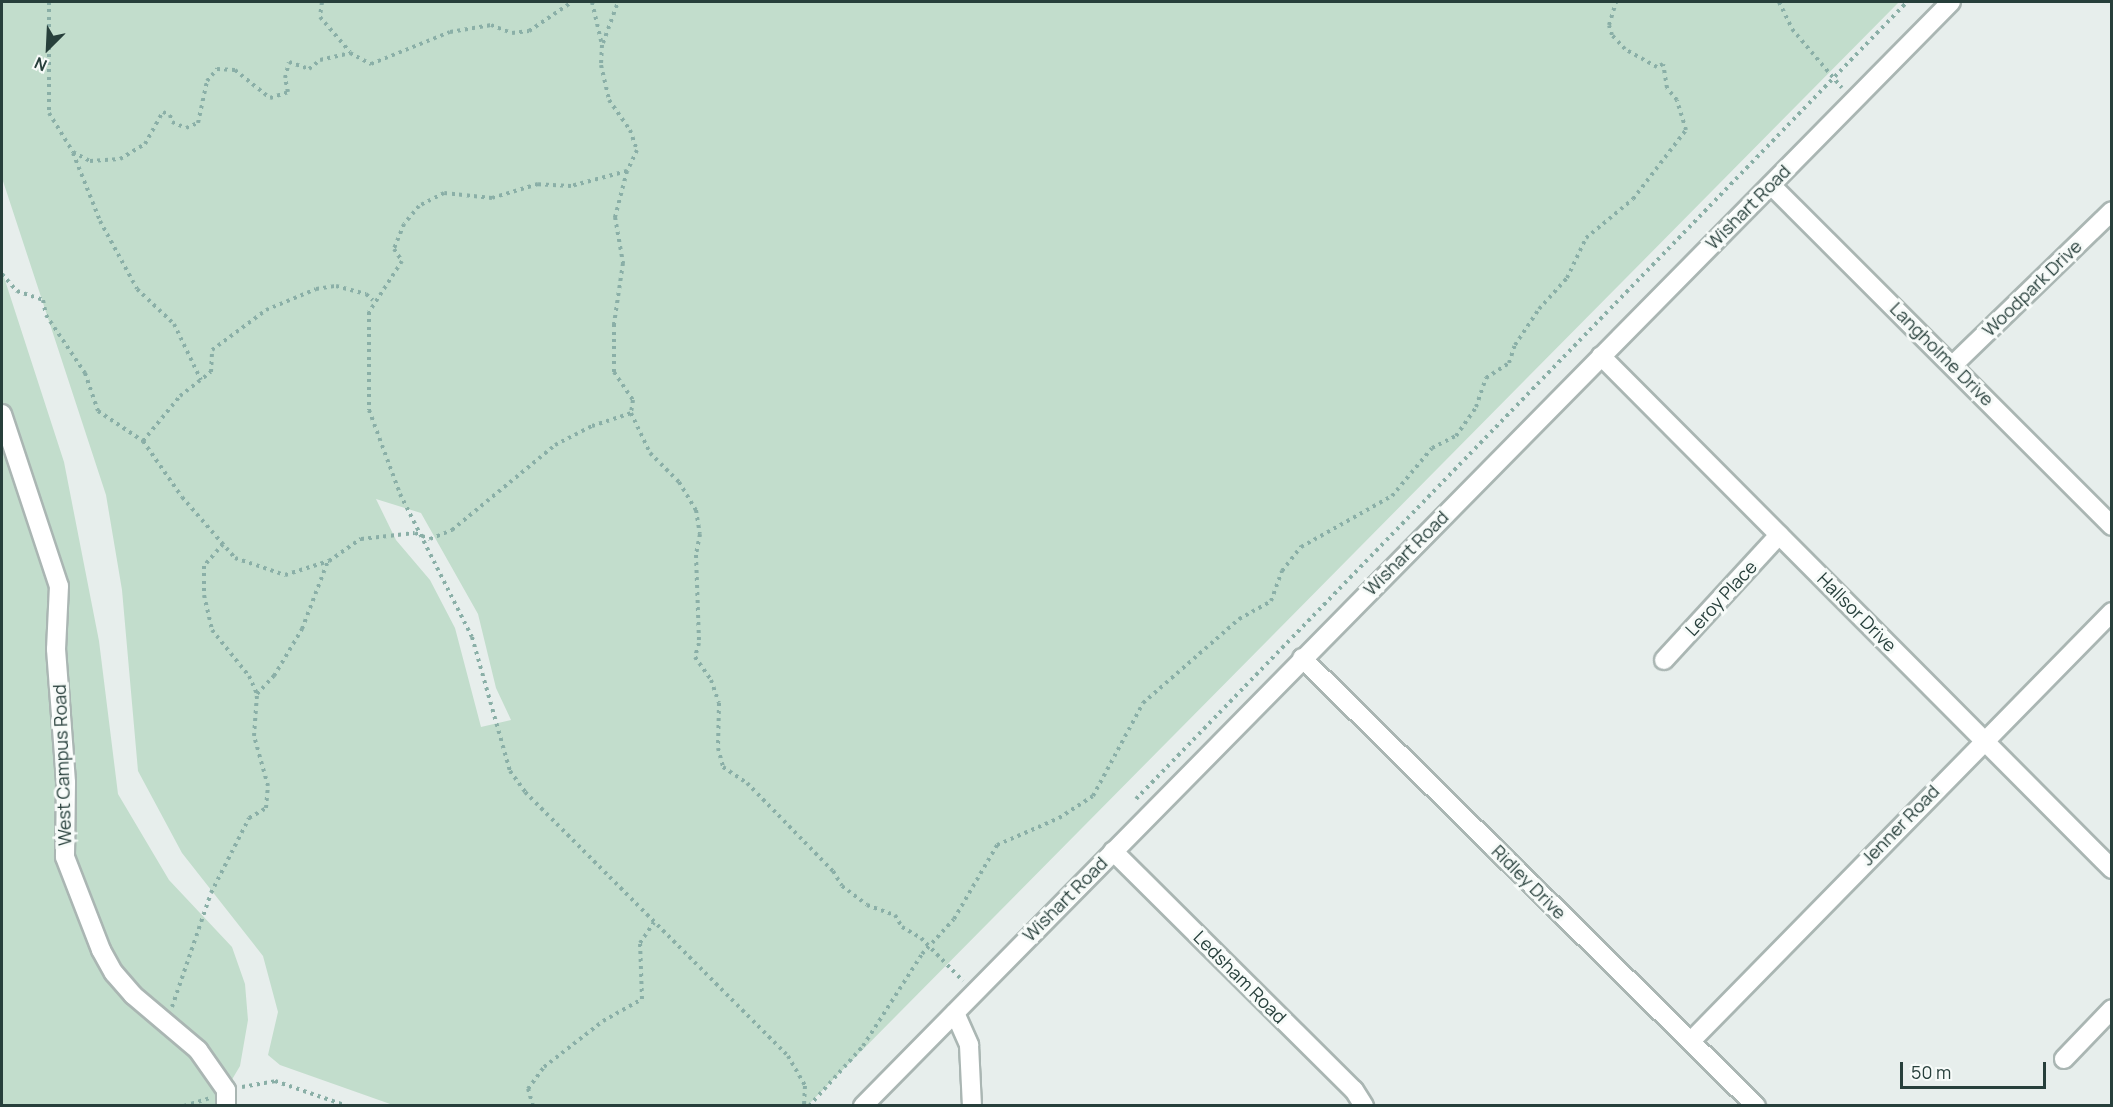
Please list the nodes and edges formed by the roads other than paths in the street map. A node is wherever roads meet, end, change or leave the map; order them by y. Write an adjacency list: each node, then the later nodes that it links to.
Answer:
1 (1951, 2): 2 (street, Wishart Road)
2 (1770, 185): 4 (street, Wishart Road); 5 (street, Langholme Drive)
3 (2112, 211): 5 (street, Woodpark Drive)
4 (1601, 356): 8 (street, Hallsor Drive); 10 (street, Wishart Road)
5 (1953, 365): 7 (street, Langholme Drive)
6 (2, 414): 19 (street, West Campus Road)
7 (2112, 526)
8 (1779, 535): 11 (street, Leroy Place); 12 (street, Hallsor Drive)
9 (2112, 612): 12 (street, Jenner Road)
10 (1302, 658): 13 (street, Wishart Road); 17 (street, Ridley Drive)
11 (1664, 660)
12 (1984, 738): 14 (street, Hallsor Drive); 17 (street, Jenner Road)
13 (1113, 851): 16 (street, Wishart Road); 22 (street, Ledsham Road)
14 (2112, 869)
15 (2112, 1009): 18 (street)
16 (955, 1012): 20 (street, Wishart Road); 21 (street)
17 (1691, 1041): 23 (street, Ridley Drive)
18 (2064, 1059)
19 (226, 1098)
20 (863, 1106)
21 (972, 1106)
22 (1364, 1106)
23 (1756, 1106)

